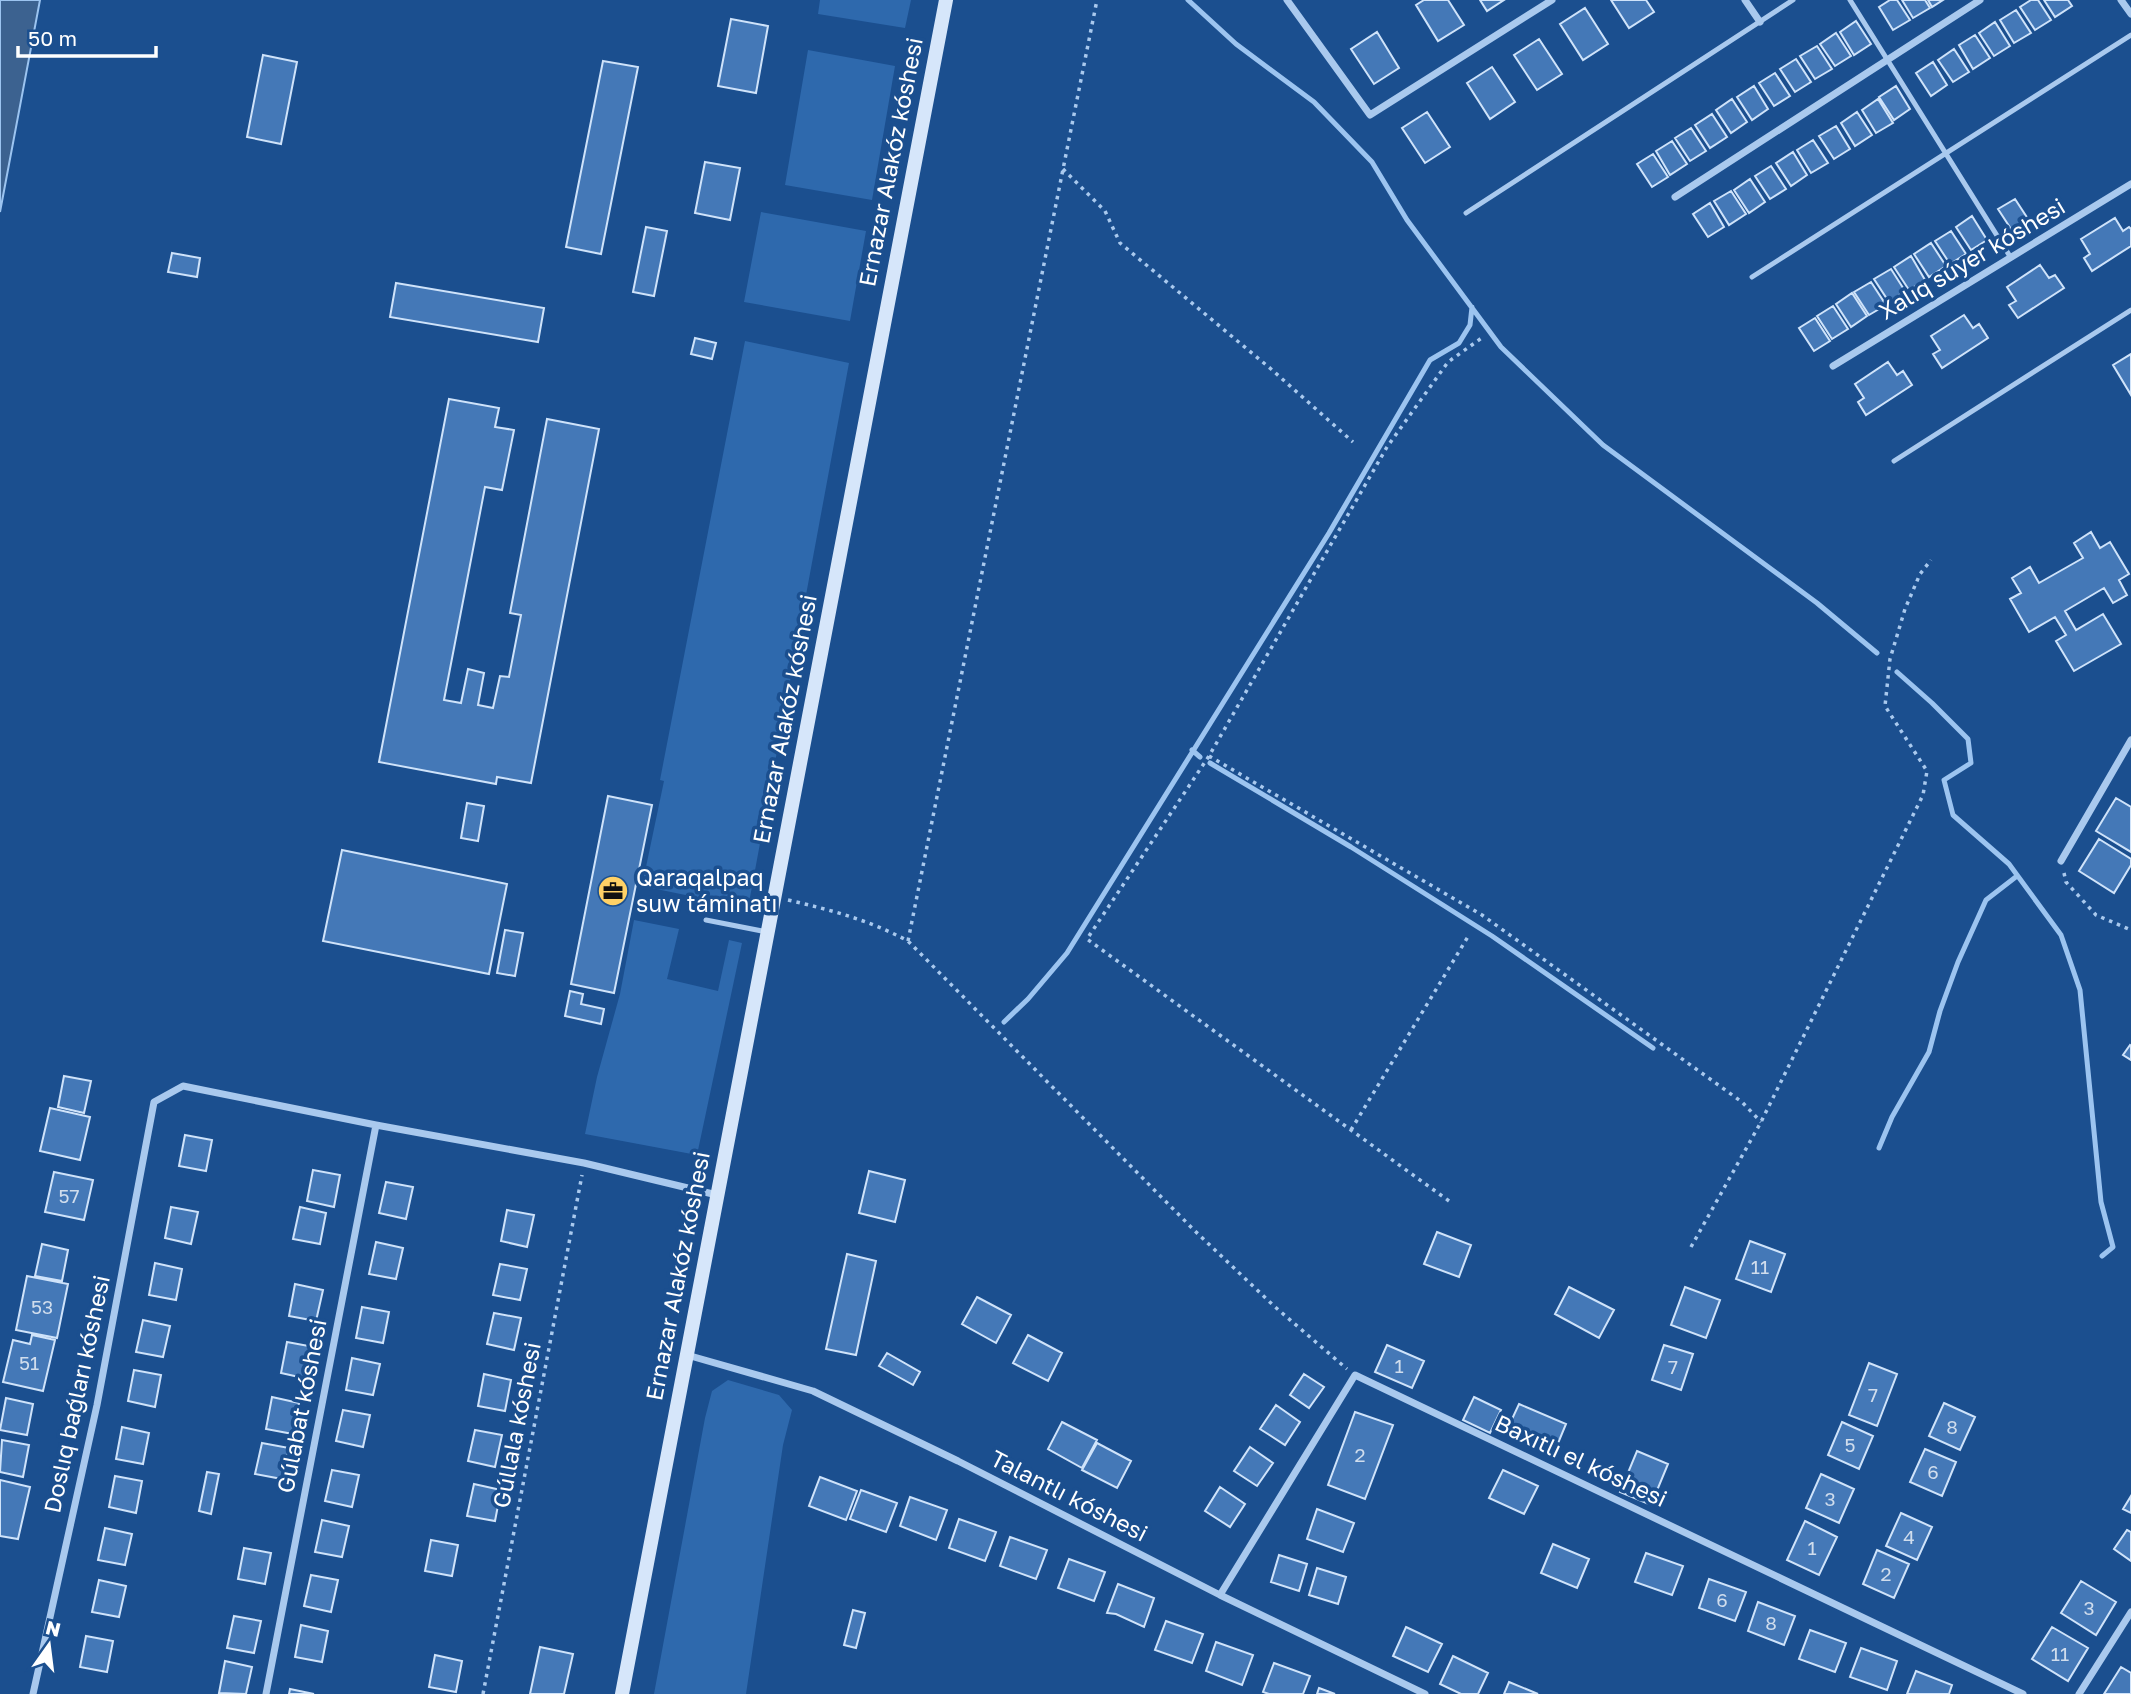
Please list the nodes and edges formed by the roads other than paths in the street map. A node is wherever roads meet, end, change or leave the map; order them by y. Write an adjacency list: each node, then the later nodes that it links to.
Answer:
1 (946, 0): 25 (main road, Ernazar Alakóz kóshesi)
2 (1287, 0): 3 (street)
3 (1552, 0)
4 (1745, 0): 10 (street)
5 (1793, 0): 10 (lane)
6 (1850, 0): 12 (lane)
7 (1980, 0): 12 (street)
8 (2121, 0): 9 (street)
9 (2131, 14)
10 (1760, 22): 16 (lane)
11 (2131, 35): 13 (lane)
12 (1888, 59): 13 (lane); 15 (street)
13 (1946, 153): 17 (lane); 18 (lane)
14 (2131, 184): 17 (street, Xalıq súyer kóshesi)
15 (1675, 197)
16 (1466, 214)
17 (2011, 258): 20 (street, Xalıq súyer kóshesi)
18 (1752, 277)
19 (2131, 310): 21 (lane)
20 (1833, 366)
21 (1894, 461)
22 (2131, 740): 23 (street)
23 (2061, 861)
24 (706, 920): 25 (lane)
25 (767, 932): 27 (main road, Ernazar Alakóz kóshesi)
26 (376, 1125): 27 (street); 31 (street, Doslıq baǵları kóshesi); 32 (street, Gúlabat kóshesi)
27 (717, 1195): 28 (main road, Ernazar Alakóz kóshesi)
28 (686, 1355): 29 (street, Talantlı kóshesi); 33 (main road, Ernazar Alakóz kóshesi)
29 (1220, 1595): 34 (street, Talantlı kóshesi); 35 (street, Baxıtlı el kóshesi)
30 (2131, 1612): 36 (street)
31 (33, 1694)
32 (266, 1694)
33 (622, 1694)
34 (1426, 1694)
35 (2023, 1694)
36 (2079, 1694)

